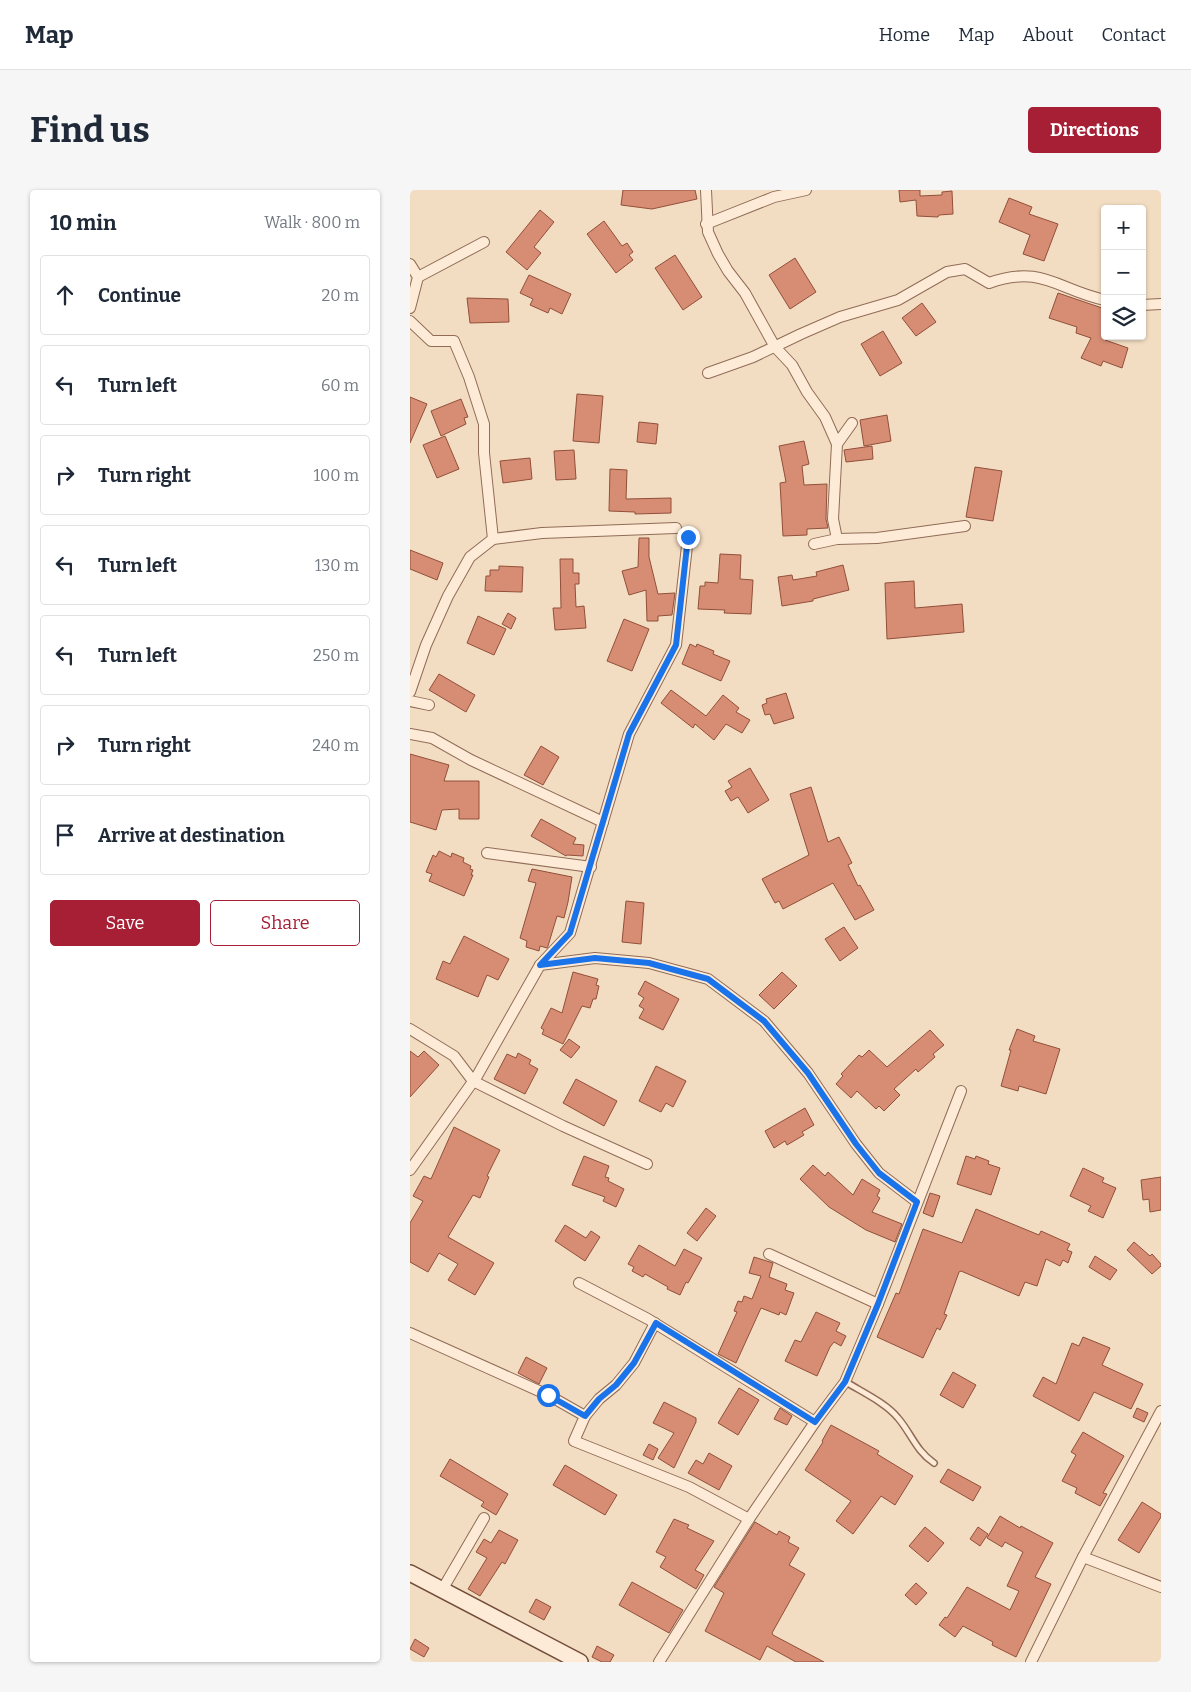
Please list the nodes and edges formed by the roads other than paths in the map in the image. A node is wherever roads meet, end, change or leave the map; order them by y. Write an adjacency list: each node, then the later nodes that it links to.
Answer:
1 (706, 190): 3 (street)
2 (806, 190): 3 (street)
3 (706, 224): 12 (street)
4 (484, 242): 6 (street)
5 (410, 264): 6 (street)
6 (418, 277): 10 (street)
7 (1101, 299): 12 (street)
8 (1161, 304): 9 (street)
9 (1146, 305)
10 (410, 308)
11 (410, 321): 19 (street)
12 (775, 347): 13 (street); 15 (street)
13 (708, 373)
14 (852, 423): 15 (street)
15 (836, 444): 20 (street)
16 (965, 526): 20 (street)
17 (676, 528): 19 (street)
18 (688, 537): 26 (street)
19 (493, 539): 22 (street)
20 (837, 539): 21 (street)
21 (814, 544)
22 (410, 692)
23 (410, 701): 24 (street)
24 (429, 705)
25 (410, 734): 26 (street)
26 (603, 822): 28 (street)
27 (487, 853): 28 (street)
28 (590, 866): 29 (street)
29 (540, 965): 31 (street); 35 (street)
30 (410, 1029): 31 (street)
31 (473, 1081): 33 (street); 34 (street)
32 (961, 1091): 35 (street)
33 (647, 1164)
34 (410, 1170)
35 (917, 1202): 38 (street)
36 (769, 1254): 38 (street)
37 (579, 1283): 39 (street)
38 (878, 1304): 41 (street)
39 (656, 1323): 43 (street); 44 (street)
40 (410, 1333): 43 (street)
41 (845, 1382): 44 (street); 45 (lane)
42 (1161, 1412): 48 (street)
43 (585, 1416): 47 (street)
44 (815, 1422): 47 (street)
45 (934, 1463)
46 (484, 1518): 51 (street)
47 (749, 1518): 53 (street)
48 (1082, 1558): 50 (street); 54 (street)
49 (410, 1573): 51 (main road)
50 (1161, 1587)
51 (442, 1590): 52 (main road)
52 (580, 1662)
53 (660, 1662)
54 (1030, 1662)

